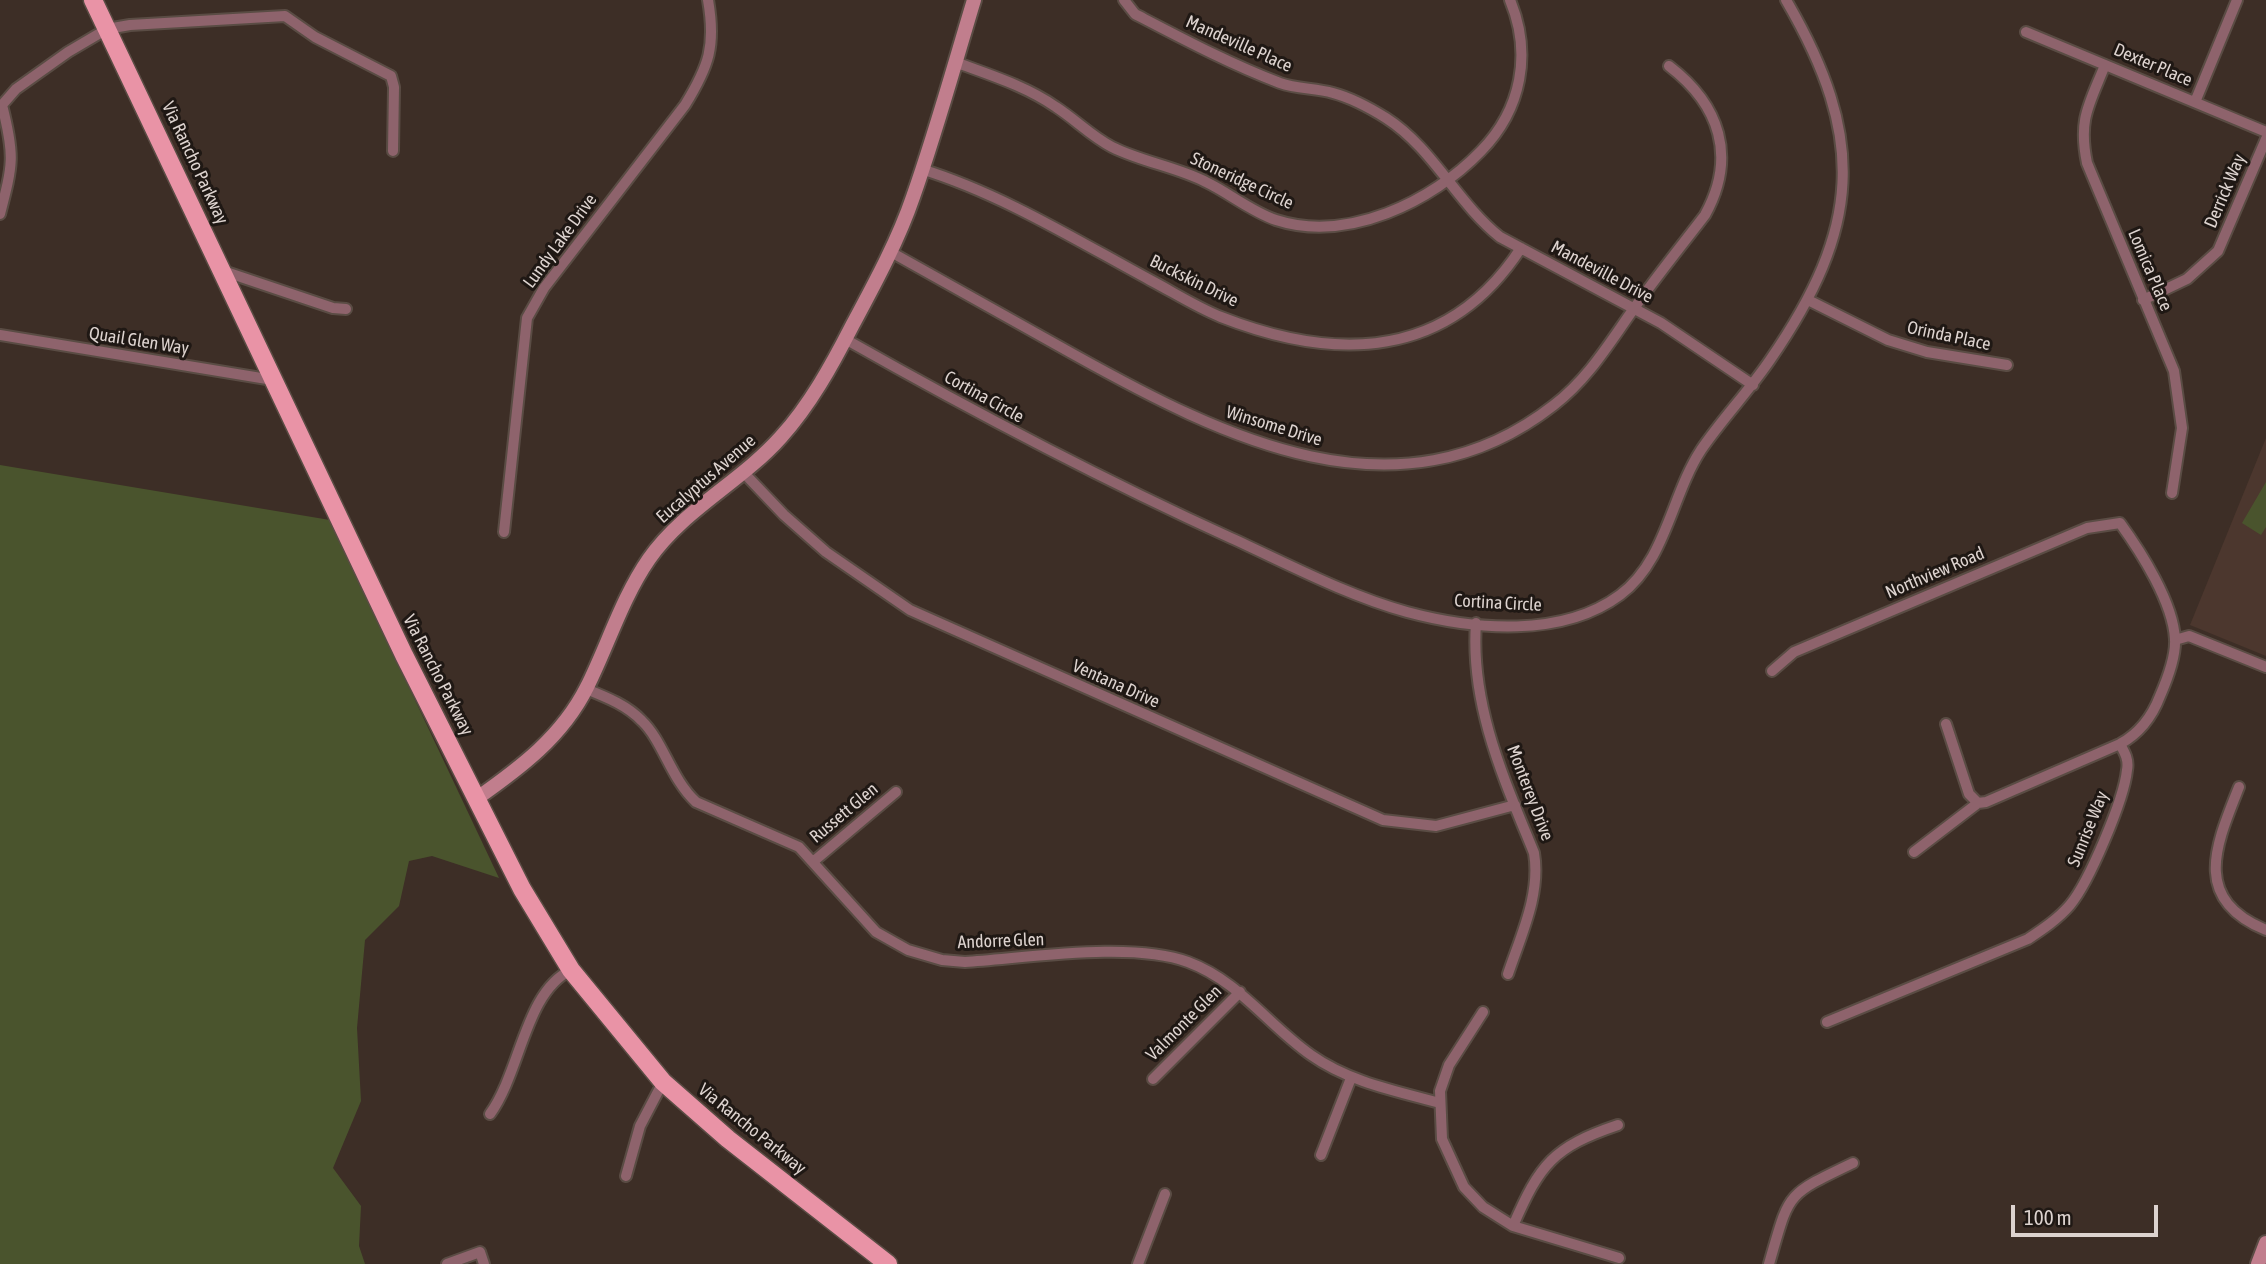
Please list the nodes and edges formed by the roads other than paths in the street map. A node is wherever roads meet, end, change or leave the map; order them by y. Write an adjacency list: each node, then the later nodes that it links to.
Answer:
1 (93, 0): 8 (main road, Via Rancho Parkway)
2 (708, 0): 34 (street, Lundy Lake Drive)
3 (974, 0): 10 (street, Eucalyptus Avenue)
4 (1124, 0): 18 (street, Mandeville Place)
5 (1510, 0): 18 (street, Stoneridge Circle)
6 (1786, 0): 23 (street, Cortina Circle)
7 (2237, 0): 13 (street)
8 (107, 29): 16 (street); 19 (street); 22 (main road, Via Rancho Parkway)
9 (2026, 32): 11 (street, Dexter Place)
10 (955, 62): 17 (street, Eucalyptus Avenue); 18 (street, Stoneridge Circle)
11 (2105, 65): 13 (street, Dexter Place); 24 (street, Lomica Place)
12 (1669, 66): 26 (street, Winsome Drive)
13 (2195, 102): 14 (street, Dexter Place)
14 (2266, 132)
15 (2266, 139): 24 (street, Derrick Way)
16 (393, 151)
17 (921, 169): 20 (street, Buckskin Drive); 21 (street, Eucalyptus Avenue)
18 (1446, 179): 20 (street, Mandeville Drive)
19 (0, 214)
20 (1521, 248): 26 (street, Mandeville Drive)
21 (889, 251): 26 (street, Winsome Drive); 28 (street, Eucalyptus Avenue)
22 (223, 271): 25 (street); 30 (main road, Via Rancho Parkway)
23 (1808, 300): 29 (street, Orinda Place); 31 (street, Cortina Circle)
24 (2143, 300): 33 (street, Lomica Place)
25 (346, 309)
26 (1633, 309): 31 (street, Mandeville Drive)
27 (0, 335): 30 (street, Quail Glen Way)
28 (845, 339): 32 (street, Eucalyptus Avenue); 35 (street, Cortina Circle)
29 (2007, 365)
30 (273, 380): 44 (main road, Via Rancho Parkway)
31 (1753, 385): 35 (street, Cortina Circle)
32 (744, 473): 39 (street, Eucalyptus Avenue); 46 (street, Ventana Drive)
33 (2172, 493)
34 (504, 531)
35 (1476, 623): 46 (street, Monterey Drive)
36 (2175, 640): 37 (street); 38 (street, Northview Road); 41 (street)
37 (2266, 667)
38 (1772, 671)
39 (586, 689): 44 (street, Eucalyptus Avenue); 48 (street, Andorre Glen)
40 (1946, 724): 45 (street)
41 (2120, 744): 45 (street); 54 (street, Sunrise Way)
42 (2239, 787): 49 (street)
43 (896, 792): 48 (street, Russett Glen)
44 (476, 799): 50 (main road, Via Rancho Parkway)
45 (1978, 803): 47 (street)
46 (1515, 805): 51 (street, Monterey Drive)
47 (1914, 852)
48 (814, 861): 52 (street, Andorre Glen)
49 (2266, 930)
50 (571, 970): 57 (main road, Via Rancho Parkway); 59 (street)
51 (1508, 974)
52 (1240, 992): 55 (street, Andorre Glen); 56 (street, Valmonte Glen)
53 (1483, 1012): 58 (street)
54 (1827, 1022)
55 (1351, 1078): 58 (street, Andorre Glen); 61 (street)
56 (1153, 1079)
57 (663, 1082): 63 (street); 70 (main road, Via Rancho Parkway)
58 (1440, 1103): 65 (street)
59 (490, 1114)
60 (1618, 1125): 65 (street)
61 (1321, 1155)
62 (1853, 1163): 72 (street)
63 (626, 1176)
64 (1165, 1194): 71 (street)
65 (1513, 1226): 67 (street)
66 (2266, 1243): 73 (street)
67 (1619, 1258)
68 (446, 1264): 69 (street)
69 (484, 1264)
70 (888, 1264)
71 (1138, 1264)
72 (1769, 1264)
73 (2258, 1264)

